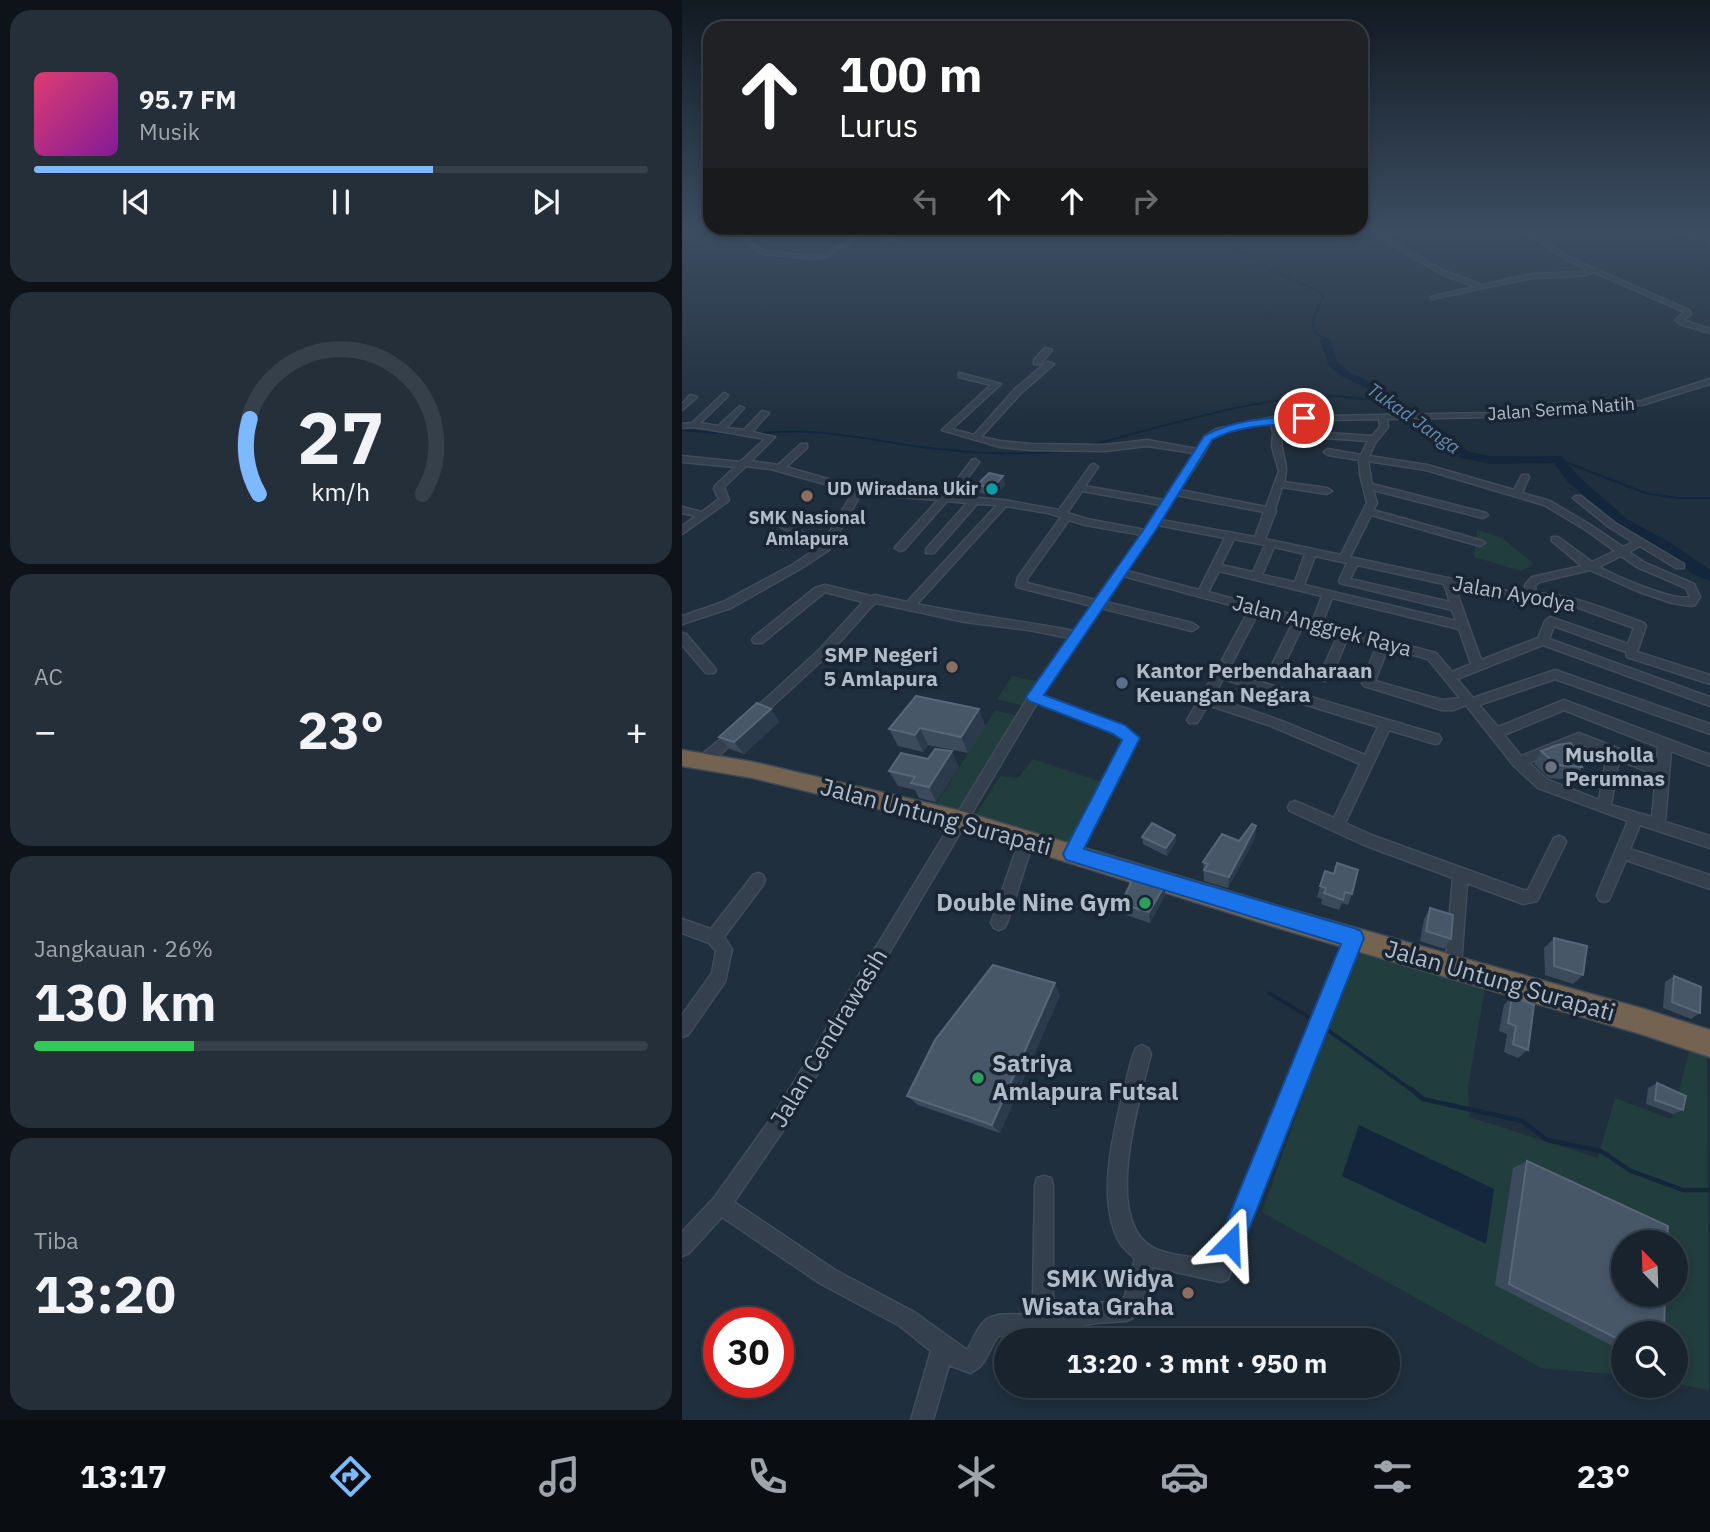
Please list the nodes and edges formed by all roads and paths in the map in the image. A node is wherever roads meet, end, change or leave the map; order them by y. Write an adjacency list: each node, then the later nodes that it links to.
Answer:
1 (1445, 295): 3 (street)
2 (1652, 295): 4 (street)
3 (1433, 298)
4 (1709, 331)
5 (1048, 350): 20 (street)
6 (962, 375): 20 (street)
7 (1709, 381): 13 (street, Jalan Serma Natih)
8 (724, 395): 15 (street)
9 (693, 397): 10 (street)
10 (682, 408)
11 (740, 408): 17 (street)
12 (765, 413): 19 (street)
13 (1388, 417): 14 (street, Jalan Cendrawasih); 21 (street)
14 (1273, 419): 18 (street); 23 (street, Jalan Cendrawasih)
15 (694, 425): 16 (street); 17 (street)
16 (682, 426)
17 (720, 429): 19 (street)
18 (1277, 432): 21 (street); 32 (street)
19 (746, 433): 28 (street)
20 (975, 438): 23 (street)
21 (1374, 439): 25 (street)
22 (804, 446): 30 (street)
23 (1201, 452): 37 (street, Jalan Cendrawasih)
24 (1328, 452): 25 (street)
25 (1364, 457): 33 (street); 38 (street)
26 (682, 459): 28 (street)
27 (975, 462): 41 (street)
28 (743, 464): 30 (street); 49 (street)
29 (1094, 467): 34 (street)
30 (779, 468): 35 (street)
31 (1525, 477): 38 (street)
32 (1280, 484): 36 (street); 46 (street)
33 (1367, 486): 47 (street); 50 (street)
34 (1079, 488): 44 (street); 48 (street)
35 (858, 491): 39 (street); 60 (street)
36 (1327, 491)
37 (1174, 492): 44 (street, Jalan Cendrawasih); 46 (street)
38 (1516, 495): 63 (street)
39 (945, 498): 41 (street); 61 (street)
40 (1578, 498): 58 (street)
41 (959, 500): 42 (street)
42 (975, 500): 43 (street); 62 (street)
43 (1004, 503): 48 (street); 78 (street)
44 (1167, 503): 52 (street, Jalan Cendrawasih)
45 (682, 510): 49 (street)
46 (1271, 511): 57 (street)
47 (1368, 511): 59 (street); 65 (street)
48 (1064, 514): 54 (street); 77 (street)
49 (705, 515): 53 (street)
50 (1483, 516)
51 (769, 517): 60 (street)
52 (1155, 522): 54 (street, Jalan Cendrawasih); 55 (street, Jalan Ayodya)
53 (682, 531)
54 (1148, 533): 69 (street, Jalan Cendrawasih)
55 (1231, 536): 57 (street, Jalan Ayodya); 67 (street)
56 (1555, 539): 68 (street)
57 (1265, 542): 64 (street, Jalan Ayodya); 70 (street)
58 (1641, 542): 63 (street); 66 (street)
59 (1480, 543)
60 (825, 548): 81 (street)
61 (900, 548)
62 (930, 551)
63 (1623, 551): 68 (street); 68 (street)
64 (1311, 552): 65 (street, Jalan Ayodya); 72 (street)
65 (1349, 560): 71 (street, Jalan Ayodya); 79 (street)
66 (1680, 566)
67 (1216, 567): 70 (street); 73 (street)
68 (1591, 567): 75 (street)
69 (1120, 572): 73 (street, Jalan Anggrek Raya); 77 (street, Jalan Cendrawasih)
70 (1256, 576): 72 (street)
71 (1448, 582): 75 (street, Jalan Ayodya); 79 (street)
72 (1298, 587): 74 (street)
73 (1202, 594): 80 (street, Jalan Anggrek Raya)
74 (1328, 595): 83 (street); 84 (street)
75 (1531, 596): 92 (street, Jalan Ayodya)
76 (871, 600): 78 (street); 89 (street); 111 (street)
77 (1098, 603): 85 (street); 87 (street, Jalan Cendrawasih)
78 (909, 606): 87 (street)
79 (1456, 607): 84 (street)
80 (1255, 609): 82 (street, Jalan Anggrek Raya); 93 (street)
81 (682, 620)
82 (1299, 621): 83 (street, Jalan Anggrek Raya); 95 (street)
83 (1316, 625): 86 (street, Jalan Anggrek Raya)
84 (1463, 626): 94 (street)
85 (1192, 627)
86 (1344, 632): 91 (street, Jalan Anggrek Raya); 97 (street)
87 (1077, 636): 100 (street, Jalan Cendrawasih)
88 (682, 637): 96 (street)
89 (758, 640)
90 (1543, 641): 92 (street); 94 (street); 103 (street)
91 (1384, 643): 98 (street, Jalan Anggrek Raya); 102 (street)
92 (1632, 650): 99 (street)
93 (1228, 660)
94 (1478, 667): 98 (street)
95 (1276, 669)
96 (710, 670)
97 (1325, 677)
98 (1450, 677): 102 (street, Jalan Anggrek Raya)
99 (1709, 680)
100 (1034, 697): 119 (street, Jalan Cendrawasih); 126 (street)
101 (1205, 699): 104 (street); 105 (street); 113 (street)
102 (1470, 701): 106 (street); 107 (street, Jalan Anggrek Raya)
103 (1709, 702)
104 (1192, 720)
105 (1386, 724): 108 (street); 113 (street)
106 (1709, 729)
107 (1496, 733): 109 (street); 114 (street, Jalan Anggrek Raya)
108 (1435, 739)
109 (1665, 744): 112 (street); 115 (street)
110 (1614, 752): 114 (street); 115 (street); 117 (street)
111 (693, 759): 119 (highway, Jalan Untung Surapati)
112 (1709, 761)
113 (1368, 762): 121 (street)
114 (1519, 762): 117 (street, Jalan Anggrek Raya)
115 (1663, 772): 120 (street)
116 (1294, 807): 121 (street)
117 (1604, 808): 118 (street, Jalan Anggrek Raya)
118 (1636, 818): 120 (street, Jalan Anggrek Raya); 125 (street)
119 (961, 820): 122 (highway, Jalan Untung Surapati); 140 (street, Jalan Cendrawasih)
120 (1658, 825): 124 (street, Jalan Anggrek Raya)
121 (1337, 826): 127 (street)
122 (1027, 839): 126 (highway, Jalan Untung Surapati); 131 (street)
123 (1559, 842): 127 (street)
124 (1709, 842)
125 (1621, 852): 129 (street); 130 (street)
126 (1072, 854): 134 (highway, Jalan Untung Surapati)
127 (1461, 873): 135 (street)
128 (758, 880): 133 (street)
129 (1709, 882)
130 (1604, 895)
131 (999, 923)
132 (682, 926): 133 (street)
133 (714, 938): 136 (street)
134 (1354, 938): 135 (highway, Jalan Untung Surapati); 142 (street)
135 (1453, 967): 137 (highway, Jalan Untung Surapati)
136 (682, 1028)
137 (1709, 1044)
138 (1142, 1054): 142 (street)
139 (1044, 1185): 143 (street)
140 (721, 1205): 141 (street, Jalan Cendrawasih); 144 (street)
141 (682, 1246)
142 (1146, 1255): 143 (street)
143 (1046, 1322): 144 (street)
144 (943, 1347): 145 (street)
145 (922, 1420)

